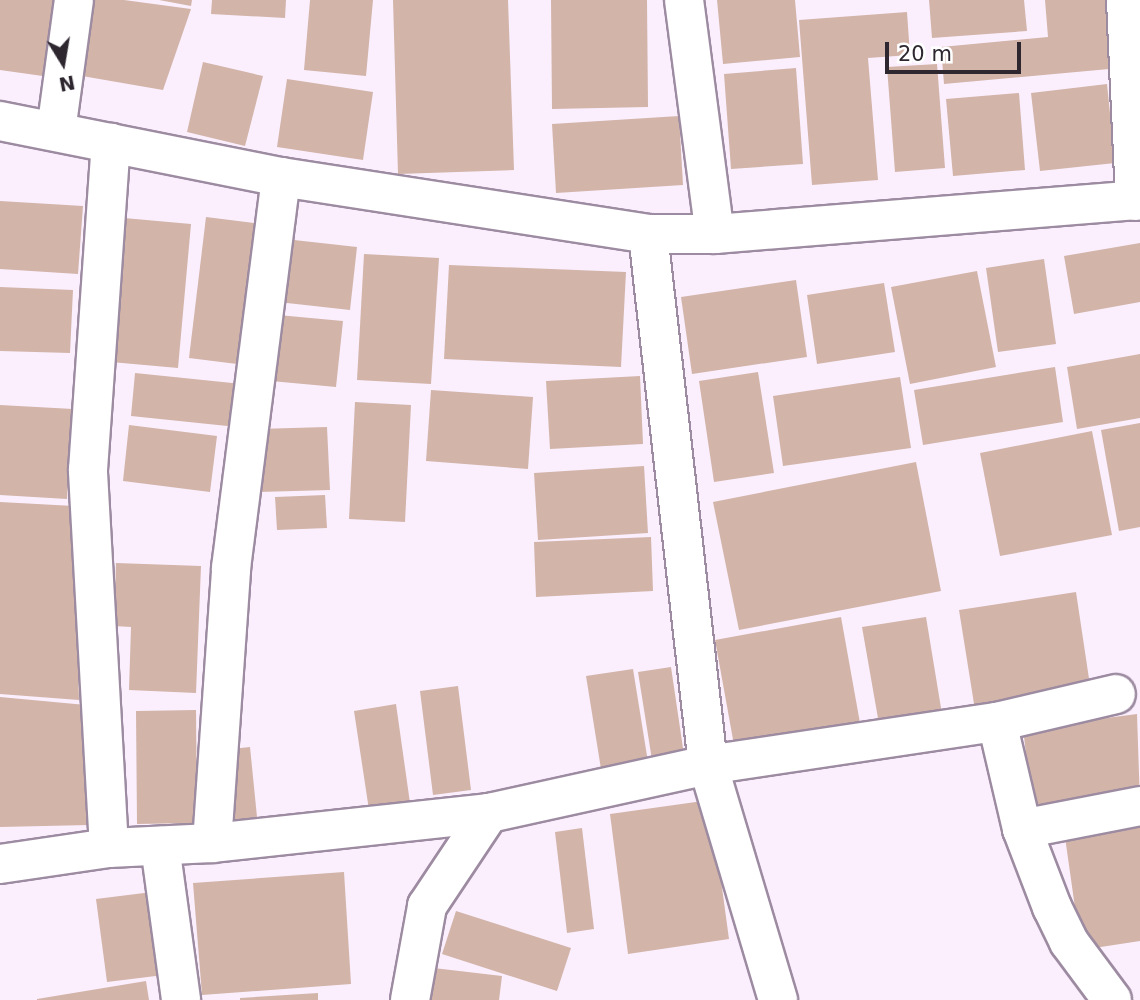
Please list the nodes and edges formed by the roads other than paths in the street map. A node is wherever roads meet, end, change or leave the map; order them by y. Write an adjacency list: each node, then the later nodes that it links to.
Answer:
1 (74, 0): 5 (street)
2 (684, 0): 10 (street)
3 (1126, 0): 8 (street)
4 (0, 121): 5 (street)
5 (56, 131): 6 (street)
6 (111, 143): 7 (street); 19 (street)
7 (281, 177): 9 (street); 17 (street)
8 (1138, 200): 10 (street)
9 (648, 233): 10 (street); 13 (street)
10 (715, 234)
11 (1116, 694): 12 (street)
12 (997, 722): 13 (street); 16 (street)
13 (708, 765): 15 (street); 23 (street)
14 (1140, 806): 16 (street)
15 (489, 813): 17 (street); 22 (street)
16 (1022, 829): 24 (street)
17 (212, 843): 18 (street)
18 (160, 846): 19 (street); 21 (street)
19 (109, 848): 20 (street)
20 (0, 864)
21 (181, 1000)
22 (410, 1000)
23 (778, 1000)
24 (1112, 1000)

